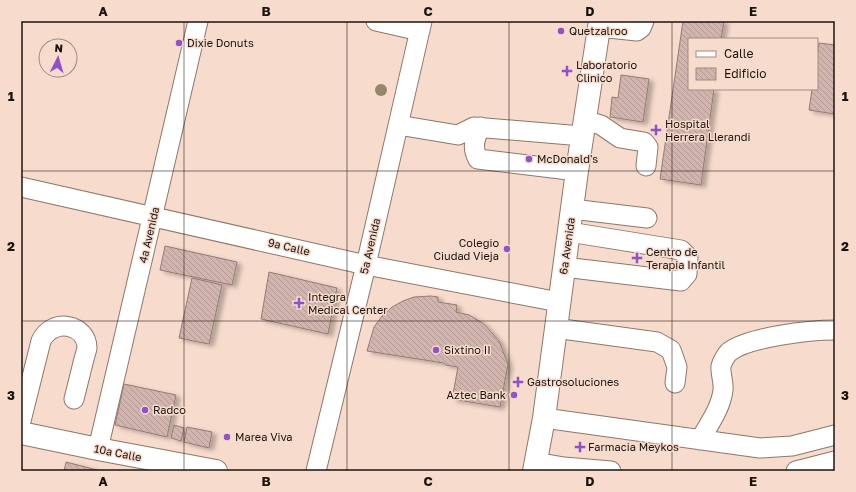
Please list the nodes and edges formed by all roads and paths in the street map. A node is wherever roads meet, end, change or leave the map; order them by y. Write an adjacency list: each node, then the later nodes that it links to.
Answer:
1 (198, 21): 14 (street, 4a Avenida)
2 (376, 21): 6 (street)
3 (624, 21): 4 (street)
4 (644, 22): 5 (street)
5 (599, 24): 9 (main road, 6a Avenida)
6 (421, 26): 7 (street, 5a Avenida)
7 (398, 125): 8 (street); 17 (street, 5a Avenida)
8 (481, 127): 9 (street); 11 (street)
9 (583, 128): 10 (street); 11 (main road, 6a Avenida)
10 (646, 166)
11 (577, 171): 13 (main road, 6a Avenida)
12 (21, 187): 14 (street, 9a Calle)
13 (572, 209): 15 (street); 16 (main road, 6a Avenida)
14 (153, 217): 17 (street, 9a Calle); 29 (street, 4a Avenida)
15 (647, 218)
16 (569, 232): 18 (main road, 6a Avenida); 18 (street)
17 (366, 265): 19 (street, 9a Calle); 34 (street, 5a Avenida)
18 (564, 267): 19 (main road, 6a Avenida)
19 (559, 302): 20 (main road, 6a Avenida)
20 (555, 328): 22 (street); 24 (main road, 6a Avenida)
21 (835, 330): 28 (street)
22 (675, 383)
23 (74, 399): 25 (street)
24 (544, 418): 28 (street); 32 (main road, 6a Avenida)
25 (21, 421)
26 (21, 433): 29 (main road, 10a Calle)
27 (835, 435): 28 (street)
28 (700, 440)
29 (98, 449): 31 (main road, 10a Calle)
30 (835, 461): 36 (street)
31 (172, 467): 33 (main road, 10a Calle)
32 (534, 467): 35 (street)
33 (216, 471)
34 (316, 471)
35 (612, 471)
36 (796, 471)

